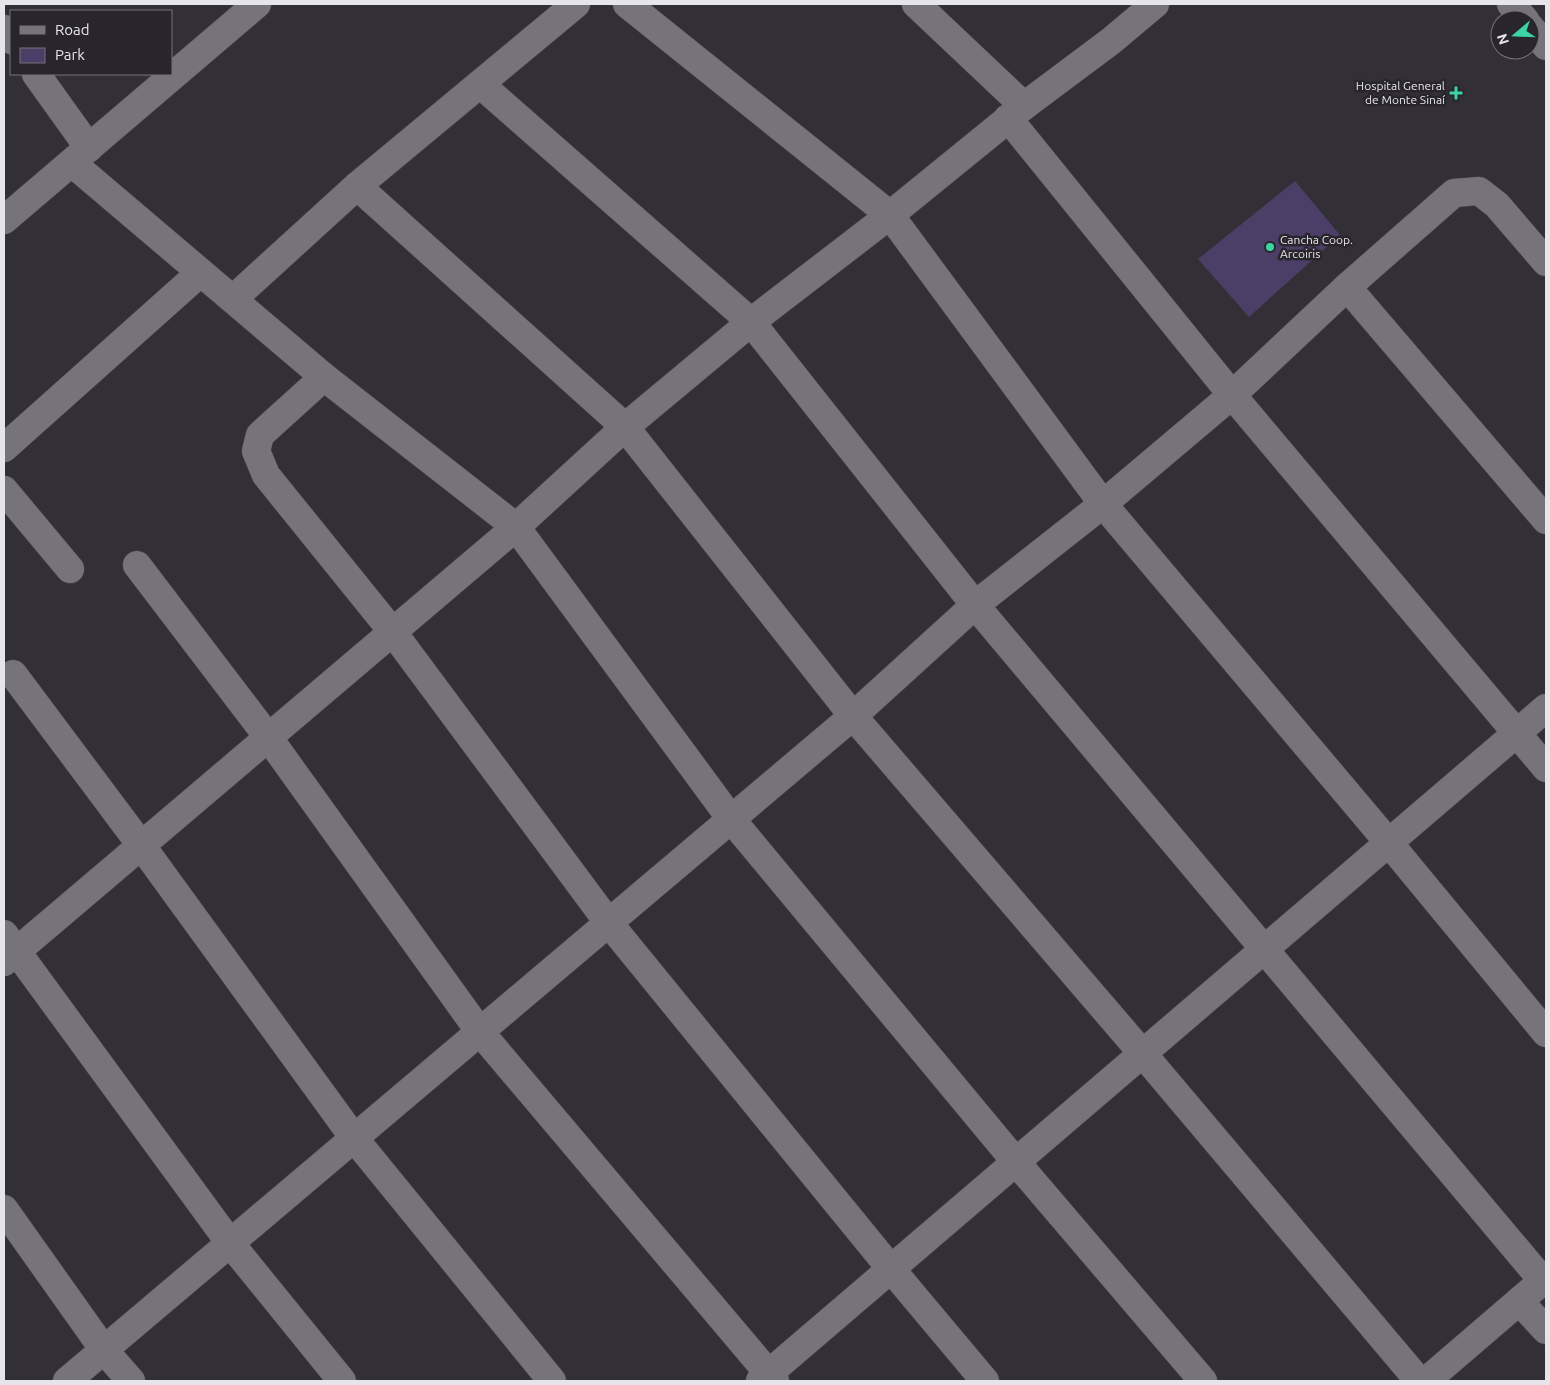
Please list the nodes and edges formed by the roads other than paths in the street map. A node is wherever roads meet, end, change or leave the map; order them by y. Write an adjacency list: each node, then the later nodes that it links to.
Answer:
1 (257, 4): 9 (street)
2 (576, 4): 7 (street)
3 (627, 4): 11 (street)
4 (916, 4): 8 (street)
5 (1155, 4): 8 (street)
6 (37, 75): 9 (street)
7 (480, 84): 10 (street); 17 (street)
8 (1016, 112): 11 (street); 19 (street)
9 (80, 155): 12 (street); 14 (street)
10 (357, 186): 16 (street); 20 (street)
11 (890, 215): 17 (street); 23 (street)
12 (4, 220)
13 (1546, 262): 15 (street)
14 (200, 272): 16 (street); 21 (street)
15 (1347, 286): 19 (street); 24 (street)
16 (233, 299): 18 (street)
17 (751, 322): 20 (street); 28 (street)
18 (324, 377): 25 (street); 29 (street)
19 (1232, 395): 23 (street); 33 (street)
20 (625, 427): 25 (street); 32 (street)
21 (4, 448)
22 (4, 490): 27 (street)
23 (1103, 504): 28 (street); 37 (street)
24 (1546, 520)
25 (516, 527): 29 (street); 36 (street)
26 (137, 565): 34 (street)
27 (70, 569)
28 (975, 605): 32 (street); 41 (street)
29 (392, 631): 34 (street); 39 (street)
30 (13, 674): 38 (street)
31 (1546, 708): 33 (street)
32 (853, 716): 36 (street); 44 (street)
33 (1517, 733): 35 (street); 37 (street)
34 (268, 737): 38 (street); 42 (street)
35 (1546, 768)
36 (731, 819): 39 (street); 46 (street)
37 (1389, 843): 41 (street); 43 (street)
38 (141, 845): 40 (street); 45 (street)
39 (608, 922): 42 (street); 49 (street)
40 (8, 949): 48 (street)
41 (1265, 949): 44 (street); 50 (street)
42 (480, 1032): 45 (street); 54 (street)
43 (1546, 1033)
44 (1143, 1054): 46 (street); 61 (street)
45 (354, 1138): 48 (street); 58 (street)
46 (1016, 1162): 49 (street); 60 (street)
47 (4, 1209): 53 (street)
48 (230, 1243): 53 (street); 57 (street)
49 (891, 1270): 54 (street); 59 (street)
50 (1545, 1279): 51 (street)
51 (1519, 1301): 52 (street); 62 (street)
52 (1546, 1330)
53 (104, 1350): 55 (street); 56 (street)
54 (768, 1379)
55 (67, 1381)
56 (131, 1381)
57 (342, 1381)
58 (552, 1381)
59 (985, 1381)
60 (1204, 1381)
61 (1419, 1381)
62 (1426, 1381)

